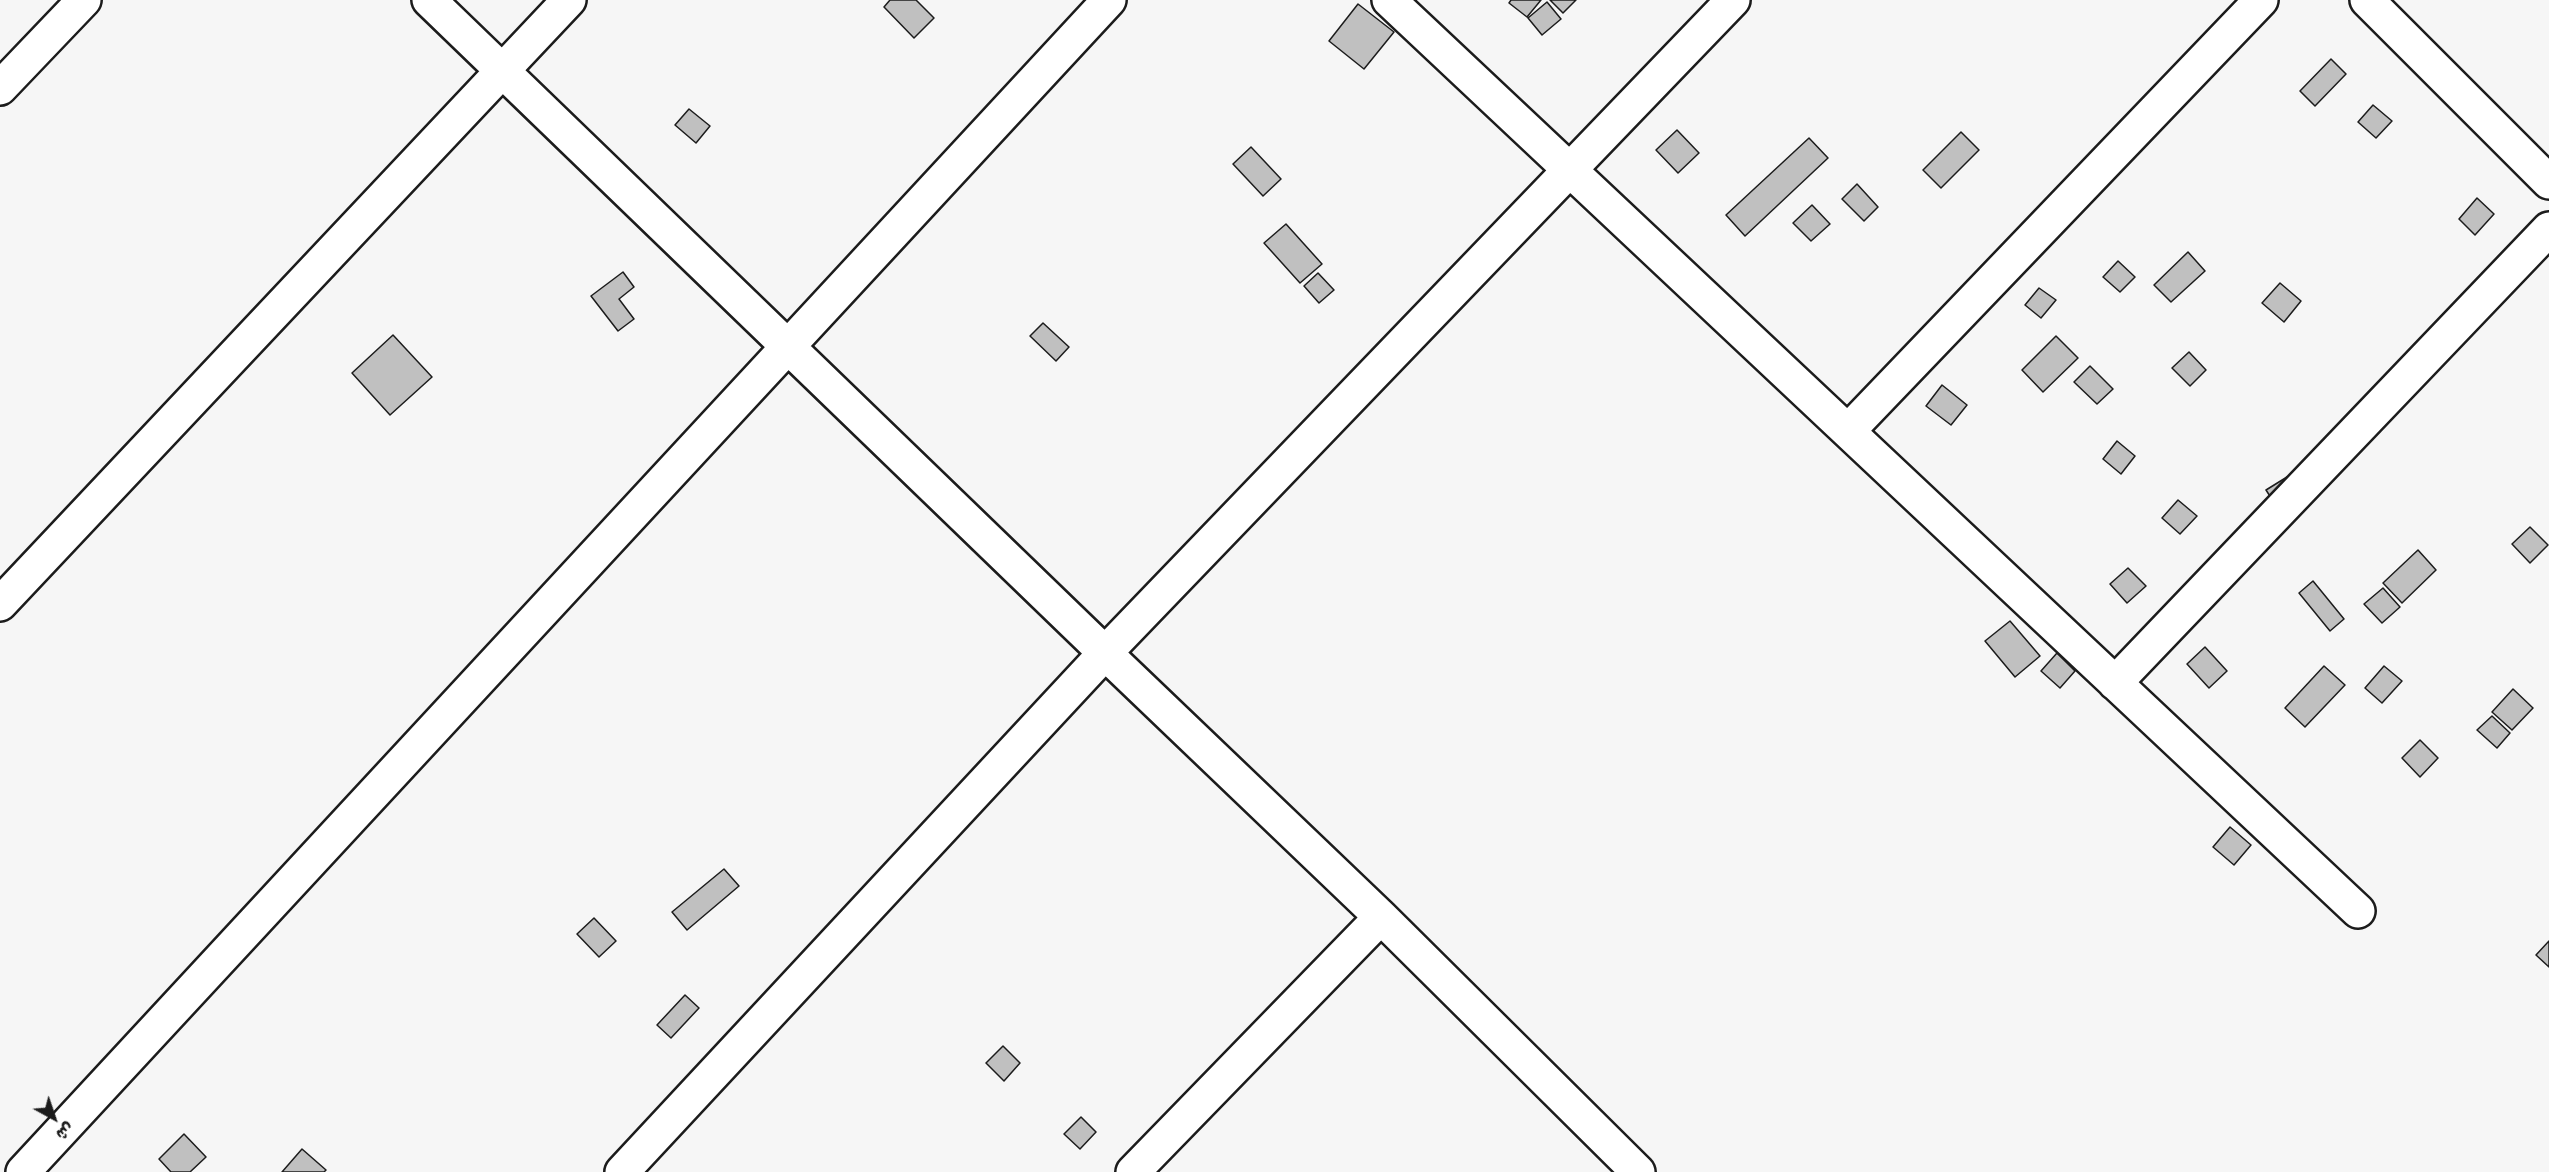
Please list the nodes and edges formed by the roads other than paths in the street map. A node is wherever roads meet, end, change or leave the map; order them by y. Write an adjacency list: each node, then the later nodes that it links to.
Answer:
1 (84, 0): 10 (street)
2 (429, 0): 9 (street)
3 (569, 0): 9 (street)
4 (1109, 0): 14 (street)
5 (1389, 0): 11 (street)
6 (1733, 0): 11 (street)
7 (2261, 0): 15 (street)
8 (2367, 0): 12 (street)
9 (503, 71): 14 (street); 16 (street)
10 (0, 88)
11 (1569, 170): 15 (street); 17 (street)
12 (2549, 182)
13 (2549, 229): 18 (street)
14 (789, 346): 17 (street); 22 (street)
15 (1848, 431): 18 (street)
16 (0, 604)
17 (1105, 653): 20 (street); 23 (street)
18 (2115, 683): 19 (street)
19 (2358, 911)
20 (1381, 916): 21 (street); 24 (street)
21 (1623, 1167)
22 (23, 1172)
23 (621, 1172)
24 (1133, 1172)

